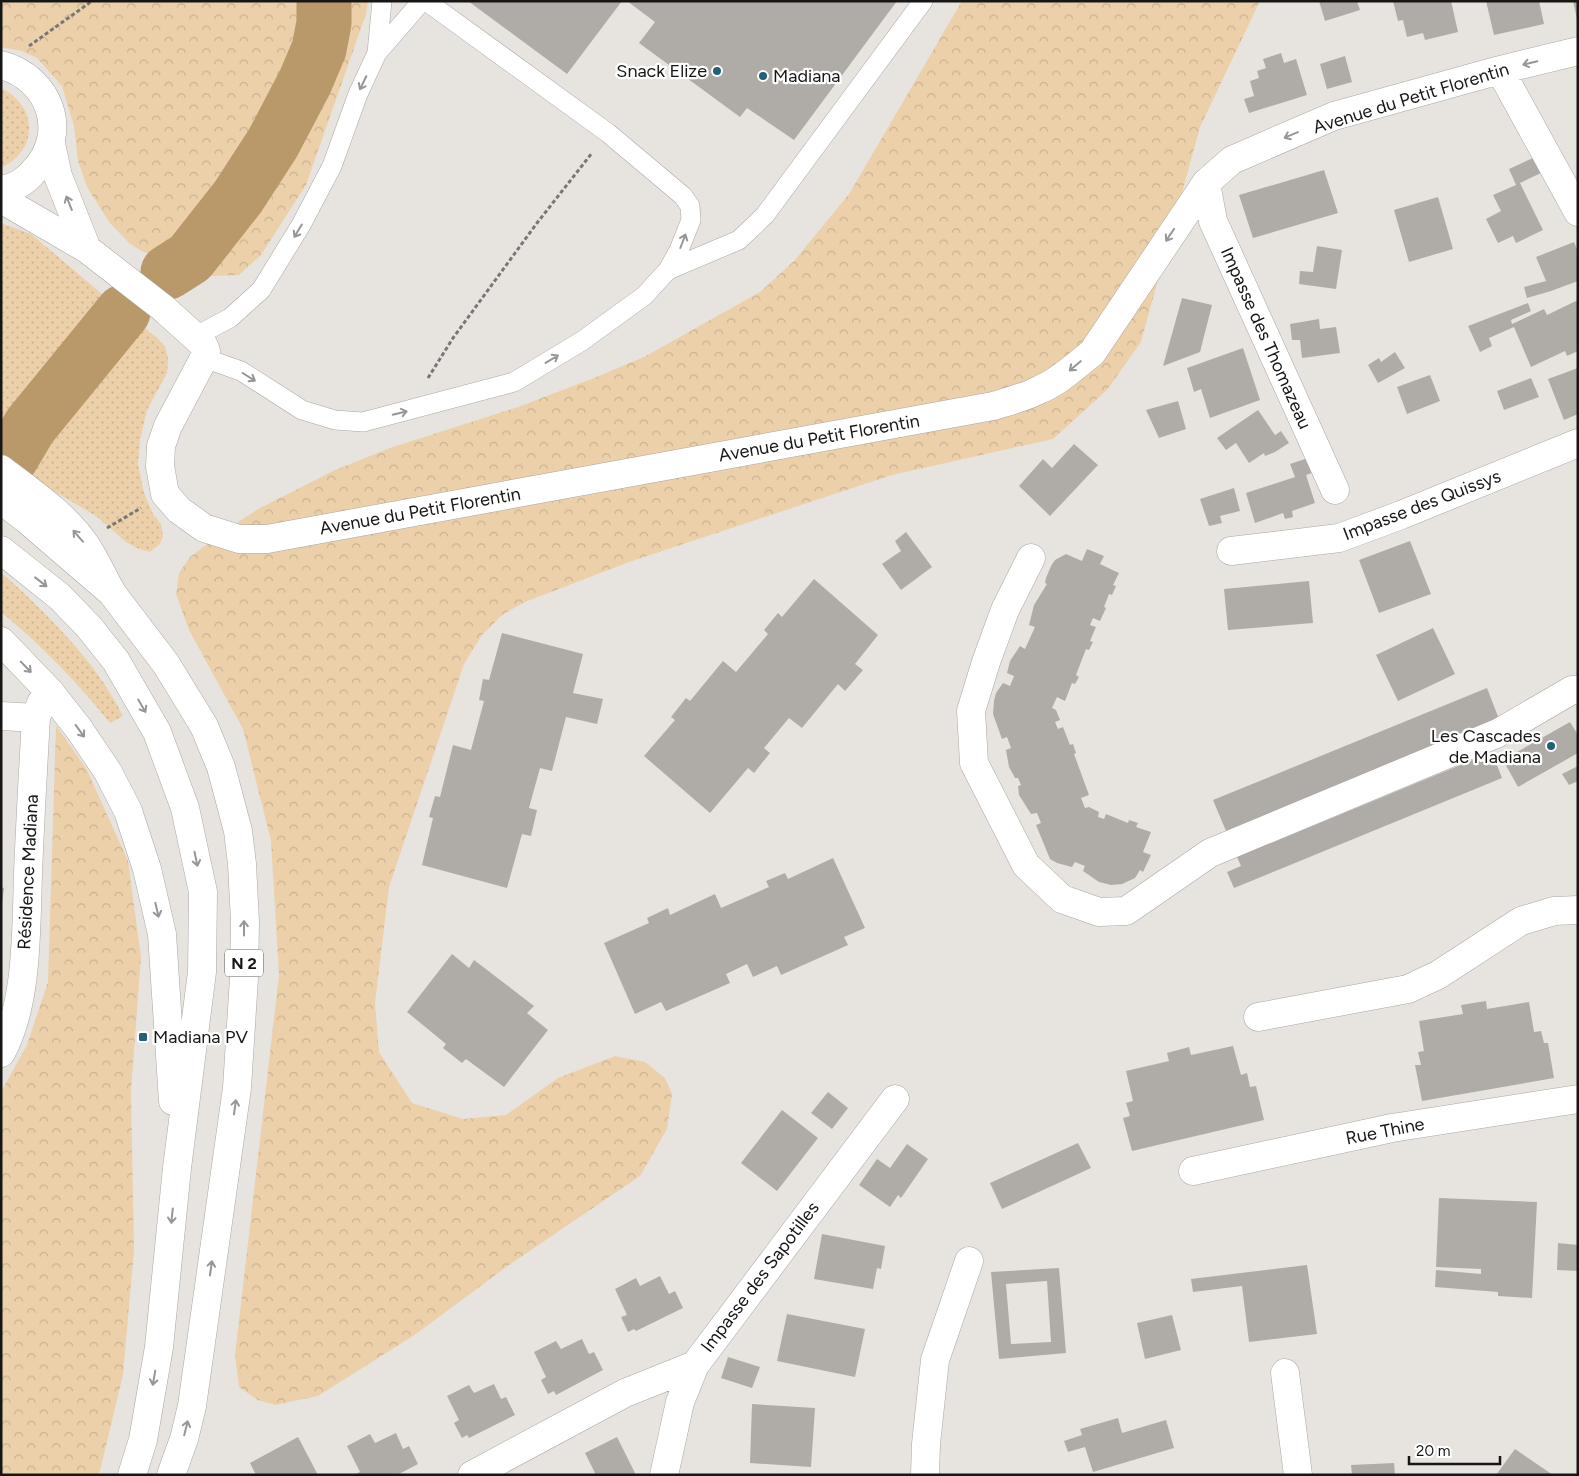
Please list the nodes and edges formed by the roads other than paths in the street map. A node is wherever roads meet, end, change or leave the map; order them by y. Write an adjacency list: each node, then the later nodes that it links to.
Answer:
1 (382, 1): 6 (lane)
2 (422, 1): 6 (lane)
3 (426, 1): 15 (lane, one-way to 3)
4 (923, 1): 15 (lane)
5 (1578, 51): 8 (street, Avenue du Petit Florentin, one-way to 8)
6 (377, 53): 16 (lane, one-way to 16)
7 (2, 65): 9 (street)
8 (1500, 70): 10 (street, Avenue du Petit Florentin, one-way to 10); 13 (street)
9 (51, 144): 11 (street); 14 (street, one-way to 9)
10 (1206, 182): 16 (street, Avenue du Petit Florentin, one-way to 16); 19 (street, Impasse des Thomazeau)
11 (1, 190)
12 (1, 199): 14 (street)
13 (1578, 212)
14 (88, 249): 16 (street)
15 (668, 270): 16 (lane, one-way to 15)
16 (200, 347)
17 (1578, 442): 23 (street, Impasse des Quissys)
18 (1, 469): 21 (street)
19 (1335, 490)
20 (1, 500): 21 (street, N 2)
21 (33, 508): 25 (street, N 2); 25 (street, one-way to 21)
22 (2, 551): 36 (street, N 2, one-way to 36)
23 (1231, 551)
24 (1031, 558): 27 (street)
25 (112, 593): 42 (street, N 2, one-way to 25)
26 (1, 641): 28 (street, one-way to 28)
27 (1576, 688)
28 (50, 692): 30 (street, Résidence Madiana); 36 (street, one-way to 36)
29 (1, 716): 30 (street)
30 (36, 718): 33 (street, Résidence Madiana)
31 (1578, 910): 32 (street)
32 (1258, 1017)
33 (1, 1054)
34 (895, 1099): 39 (street, Impasse des Sapotilles)
35 (1578, 1099): 37 (street, Rue Thine)
36 (177, 1168): 41 (street, N 2, one-way to 41)
37 (1193, 1171)
38 (969, 1261): 45 (street)
39 (695, 1365): 43 (street); 44 (street, Impasse des Sapotilles)
40 (1285, 1373): 46 (street)
41 (132, 1475)
42 (171, 1475)
43 (472, 1475)
44 (664, 1475)
45 (925, 1475)
46 (1298, 1475)

